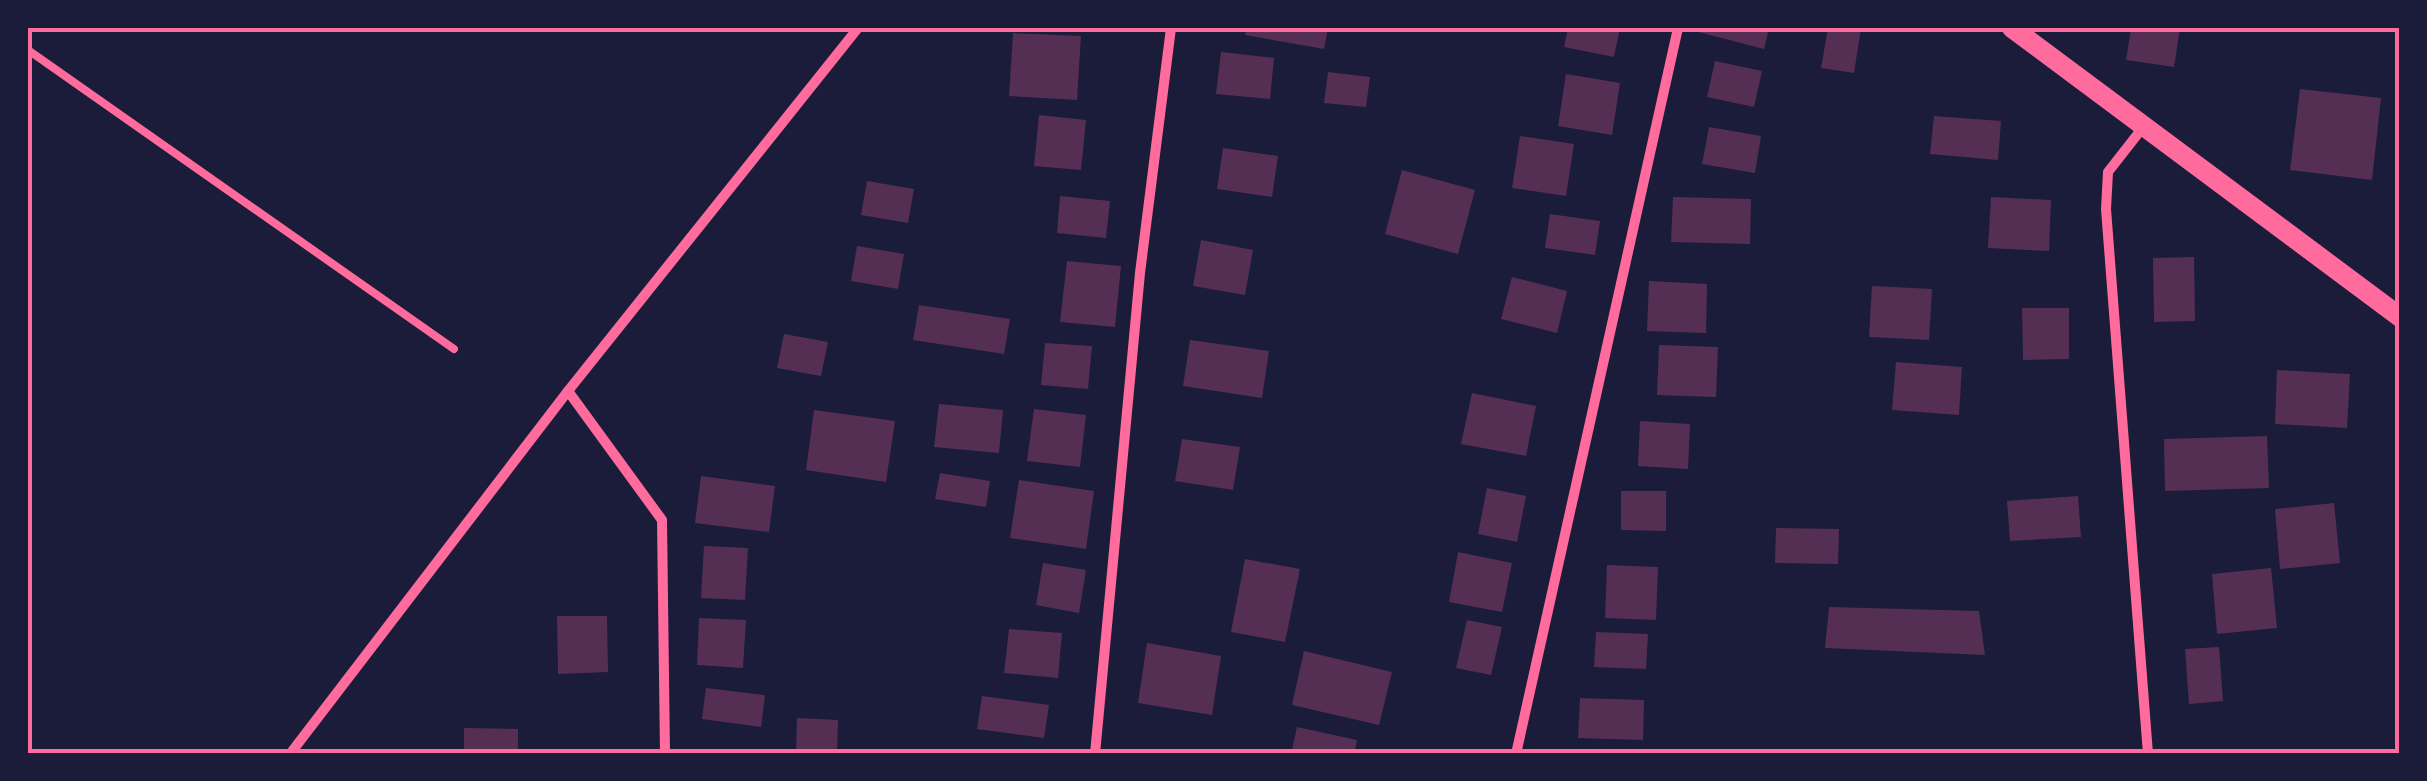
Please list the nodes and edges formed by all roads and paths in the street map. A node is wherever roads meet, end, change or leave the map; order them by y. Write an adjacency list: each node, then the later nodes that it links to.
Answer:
1 (858, 28): 9 (street)
2 (1171, 28): 12 (street)
3 (1678, 28): 13 (street)
4 (2012, 28): 6 (main road)
5 (28, 50): 8 (lane)
6 (2145, 125): 7 (main road); 14 (street)
7 (2400, 316)
8 (454, 349)
9 (568, 391): 10 (street); 11 (street)
10 (290, 754)
11 (665, 754)
12 (1095, 754)
13 (1516, 754)
14 (2148, 754)

